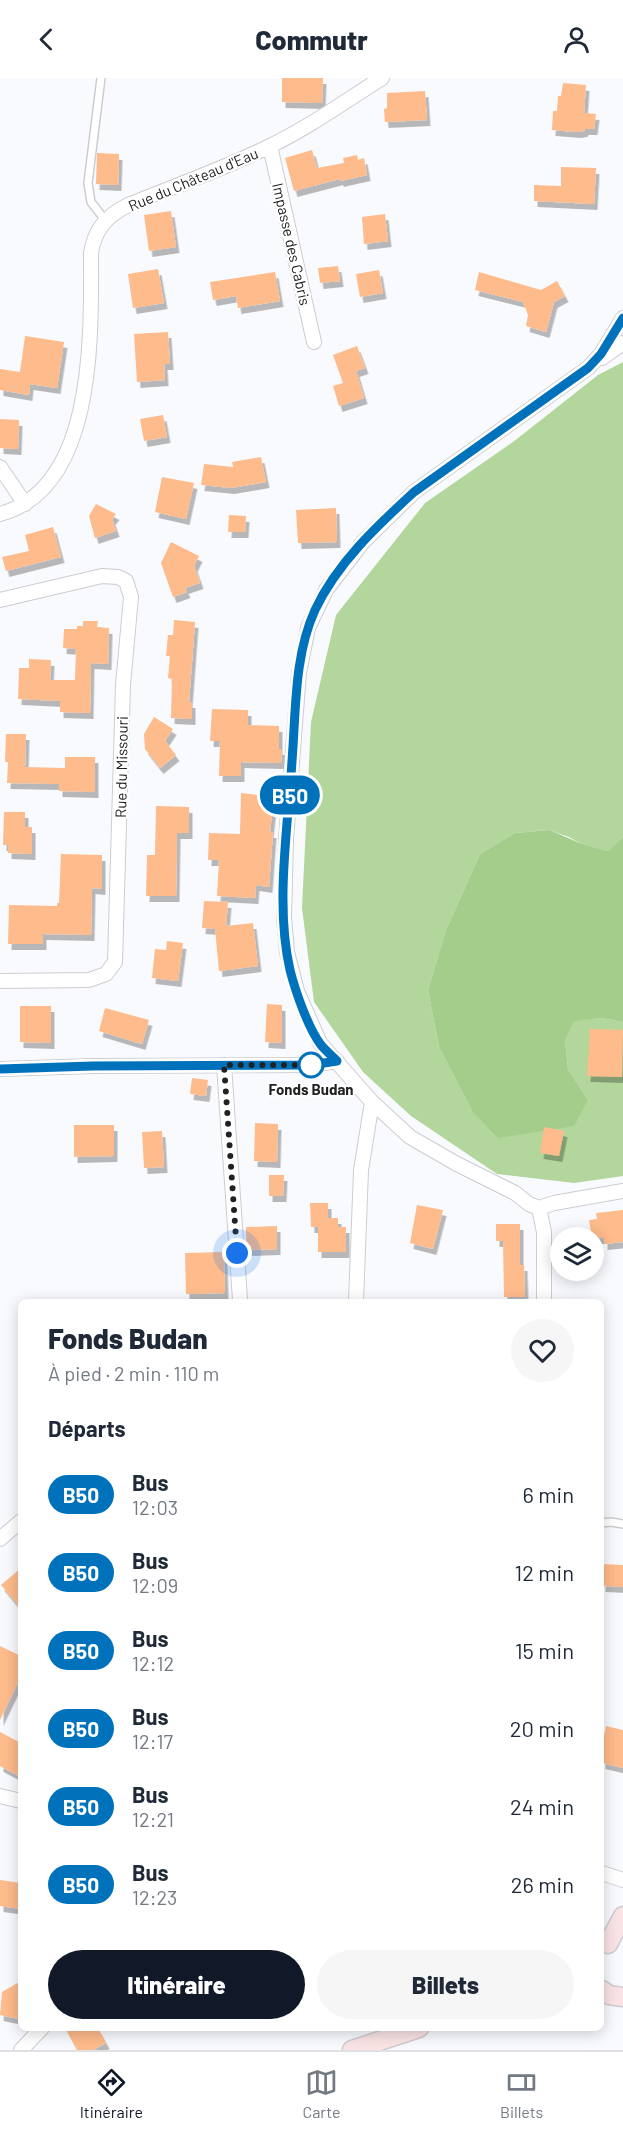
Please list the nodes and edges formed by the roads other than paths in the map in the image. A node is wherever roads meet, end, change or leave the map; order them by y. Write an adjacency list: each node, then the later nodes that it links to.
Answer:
1 (101, 78): 4 (lane)
2 (382, 78): 3 (street, Rue du Château d'Eau)
3 (270, 146): 4 (street, Rue du Château d'Eau); 6 (street, Impasse des Cabris)
4 (105, 220): 10 (street)
5 (623, 318): 8 (street)
6 (314, 342)
7 (623, 343): 8 (street)
8 (588, 368): 14 (street)
9 (0, 467): 10 (street)
10 (25, 504): 11 (street)
11 (0, 514)
12 (0, 600): 13 (street, Rue du Missouri)
13 (0, 981)
14 (337, 1061): 15 (street); 17 (street)
15 (224, 1065): 16 (street); 20 (street)
16 (0, 1069)
17 (372, 1102): 19 (street); 21 (street)
18 (623, 1191): 19 (street)
19 (539, 1208): 22 (street)
20 (240, 1299)
21 (357, 1299)
22 (544, 1299)
23 (18, 1524): 26 (street)
24 (604, 1524): 25 (lane)
25 (623, 1524)
26 (0, 1539)
27 (0, 1796): 28 (street)
28 (18, 1800)
29 (604, 1874): 30 (street)
30 (623, 1880)
31 (623, 1916): 32 (street)
32 (611, 1944)
33 (604, 1991): 34 (street)
34 (623, 1997)
35 (39, 2031): 37 (street)
36 (410, 2031): 38 (street)
37 (21, 2050)
38 (352, 2050)

